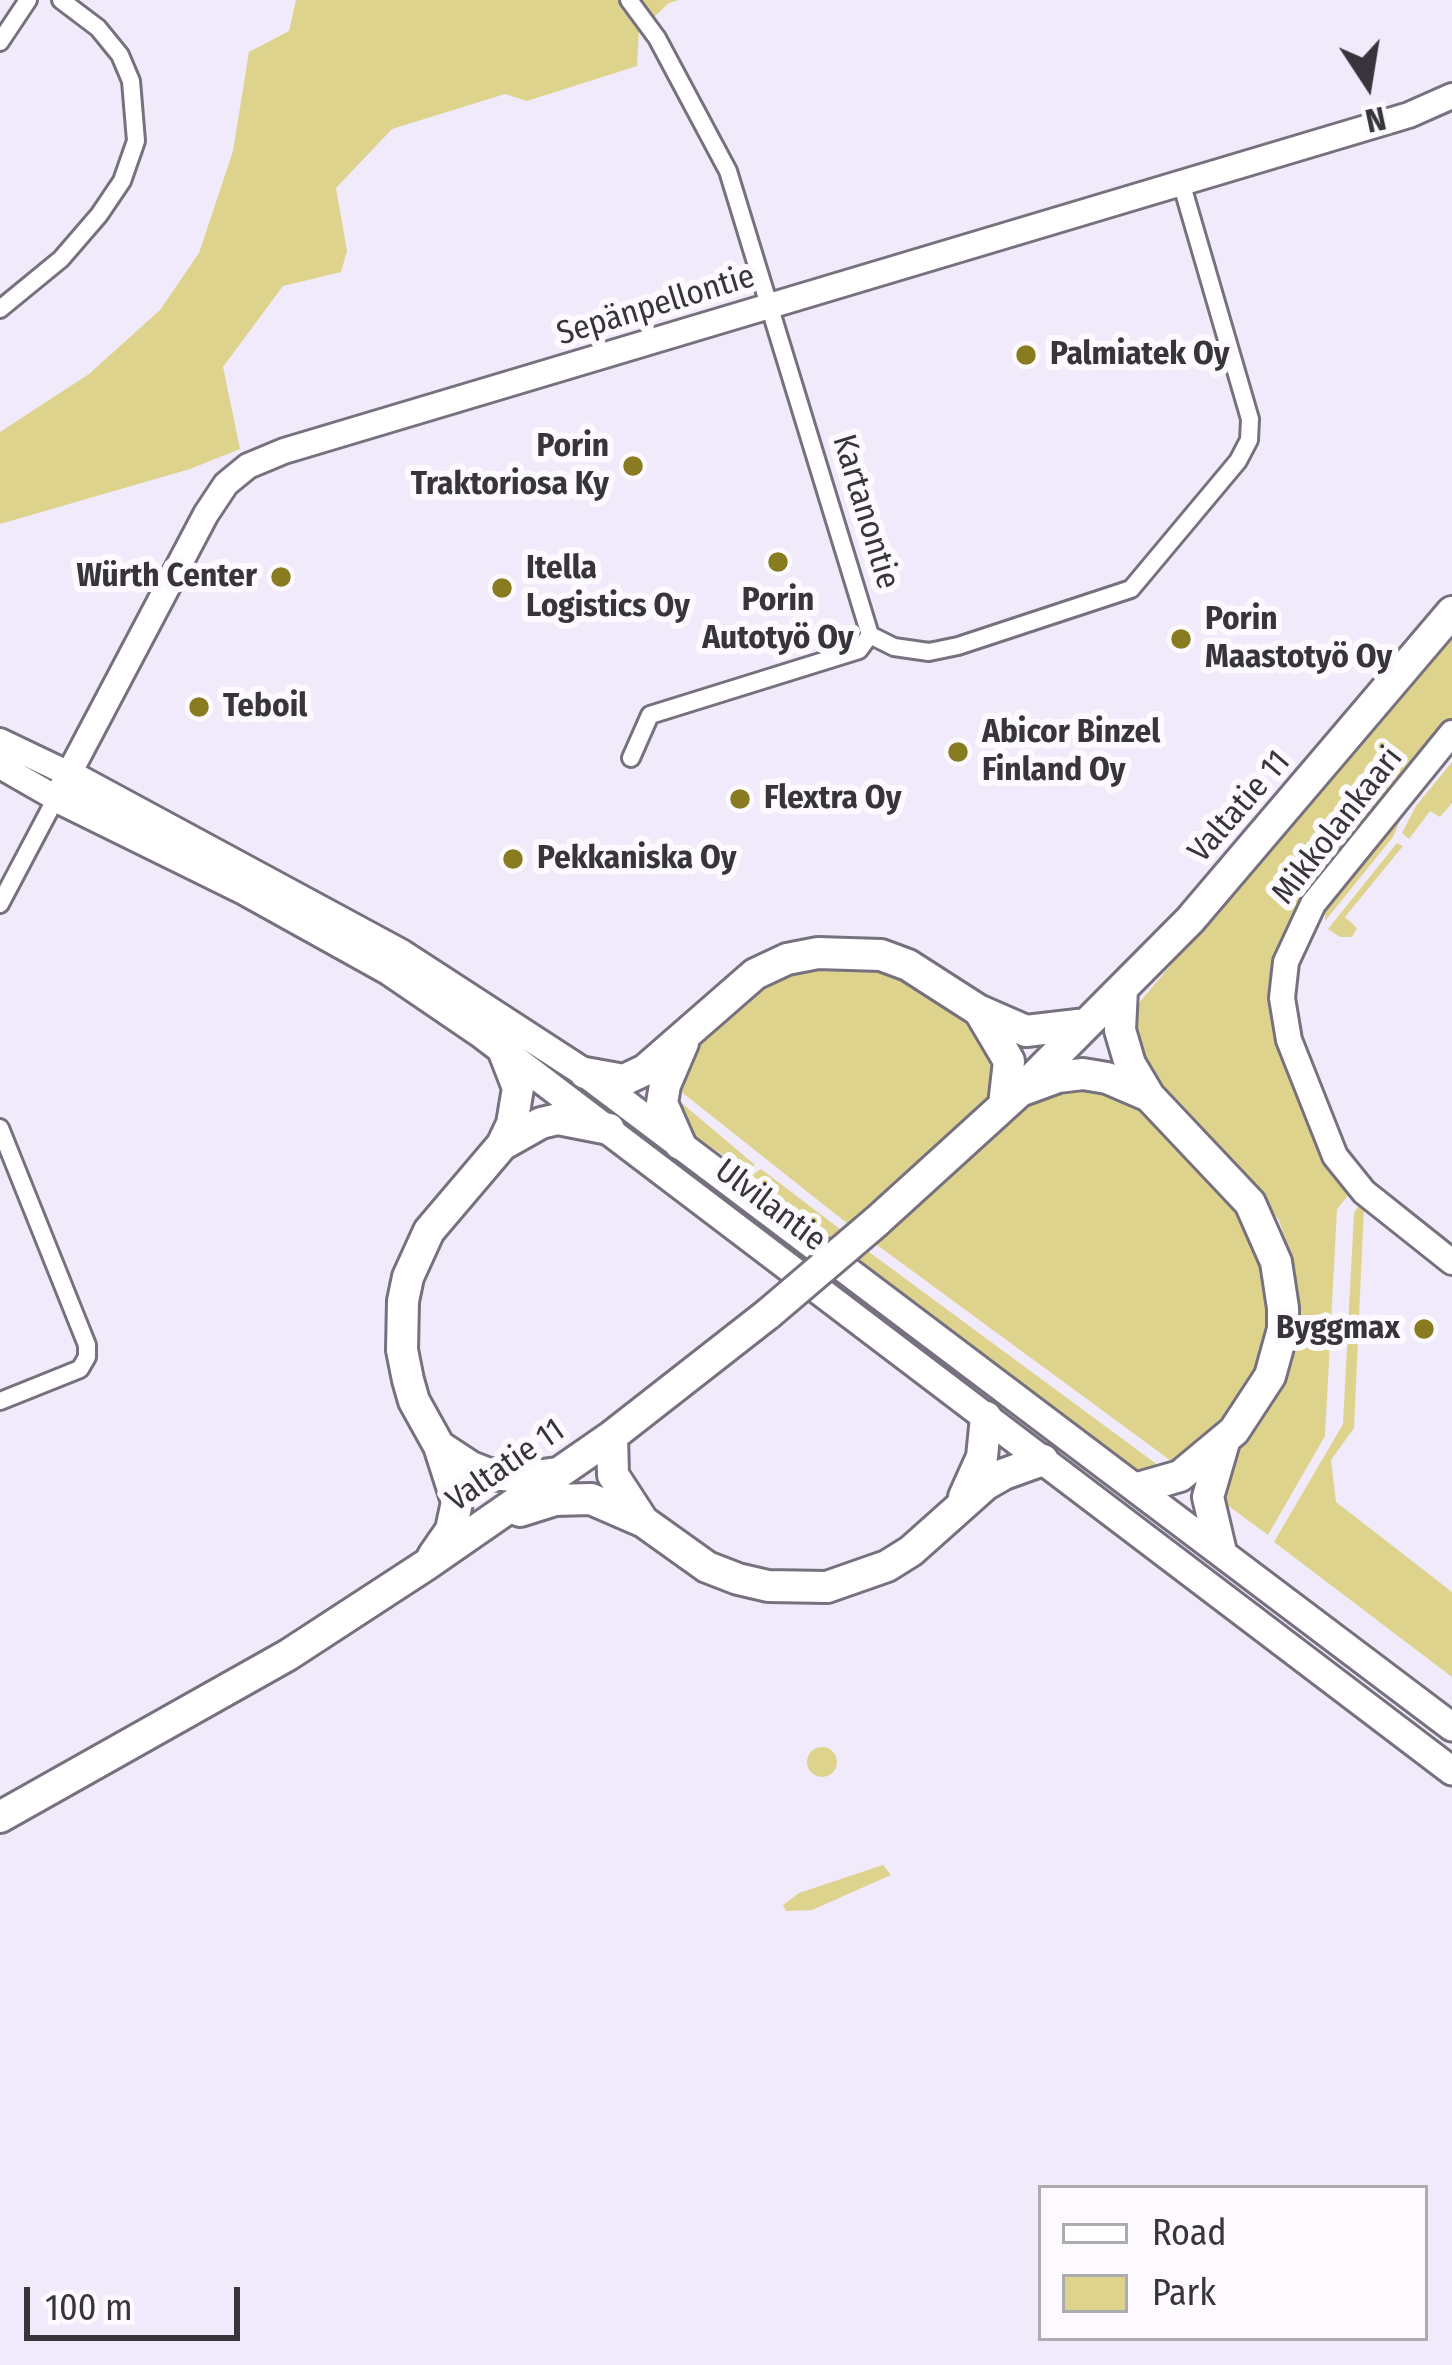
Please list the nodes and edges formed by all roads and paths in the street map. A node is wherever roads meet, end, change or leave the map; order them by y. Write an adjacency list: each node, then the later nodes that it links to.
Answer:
1 (28, 0): 4 (street)
2 (61, 0): 8 (street)
3 (629, 0): 7 (street, Kartanontie)
4 (0, 42)
5 (1452, 96): 6 (street, Sepänpellontie)
6 (1180, 182): 7 (street, Sepänpellontie); 10 (street, Kartanontie)
7 (771, 305): 10 (street, Kartanontie); 15 (street, Sepänpellontie)
8 (0, 309)
9 (1452, 612): 17 (highway, Valtatie 11)
10 (870, 635): 13 (street)
11 (1452, 733): 29 (street, Mikkolankaari)
12 (0, 741): 15 (street, Ulvilantie)
13 (631, 758)
14 (0, 766): 15 (street, Ulvilantie)
15 (63, 786): 16 (street); 21 (main road, Ulvilantie); 22 (main road, Ulvilantie)
16 (0, 904)
17 (1122, 989): 19 (highway, Valtatie 11); 23 (highway)
18 (978, 1010): 19 (highway); 20 (highway); 24 (highway)
19 (1086, 1024): 24 (highway, Valtatie 11)
20 (686, 1037): 22 (highway); 28 (highway)
21 (504, 1052): 26 (main road, Ulvilantie); 27 (highway)
22 (585, 1073): 28 (main road, Ulvilantie)
23 (1149, 1096): 24 (highway); 33 (highway)
24 (1012, 1098): 32 (highway, Valtatie 11, bridge)
25 (0, 1128): 30 (street)
26 (609, 1129): 27 (highway); 31 (main road, Ulvilantie)
27 (502, 1144): 34 (highway)
28 (680, 1144): 37 (main road, Ulvilantie)
29 (1452, 1262)
30 (0, 1401)
31 (986, 1417): 35 (main road, Ulvilantie); 38 (highway)
32 (612, 1436): 36 (highway, Valtatie 11); 40 (highway)
33 (1224, 1442): 37 (highway); 41 (highway)
34 (439, 1446): 36 (highway); 42 (highway)
35 (1043, 1460): 38 (highway); 44 (main road, Ulvilantie)
36 (561, 1472): 39 (highway, Valtatie 11)
37 (1138, 1488): 41 (main road, Ulvilantie)
38 (961, 1502): 40 (highway)
39 (492, 1521): 40 (highway); 42 (highway, Valtatie 11)
40 (644, 1522)
41 (1220, 1548): 43 (main road, Ulvilantie)
42 (426, 1565): 45 (highway, Valtatie 11)
43 (1452, 1727)
44 (1452, 1771)
45 (0, 1817)

